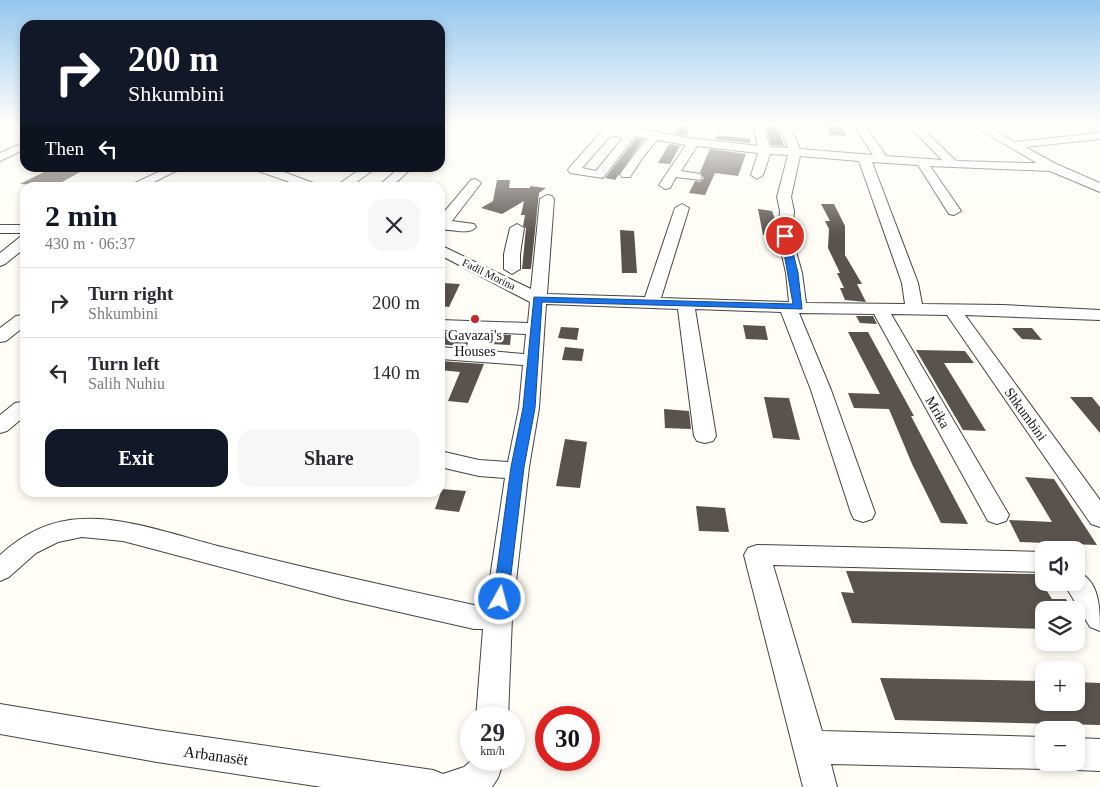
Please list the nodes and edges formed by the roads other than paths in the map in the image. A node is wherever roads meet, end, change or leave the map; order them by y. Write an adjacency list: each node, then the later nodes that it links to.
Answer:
1 (582, 161): 2 (street)
2 (611, 161)
3 (634, 161): 20 (street)
4 (681, 161): 19 (street)
5 (763, 161): 12 (street)
6 (793, 161): 47 (street)
7 (865, 161): 50 (street)
8 (916, 161): 9 (street)
9 (921, 161): 11 (street); 33 (street)
10 (1041, 161): 13 (street)
11 (951, 162): 13 (street)
12 (762, 167)
13 (1054, 168): 18 (street); 30 (street)
14 (168, 172): 22 (street)
15 (280, 172): 25 (street)
16 (364, 172): 26 (street)
17 (401, 172): 27 (street)
18 (1091, 172)
19 (673, 173): 21 (street); 29 (street)
20 (626, 174)
21 (696, 176)
22 (157, 177): 23 (street); 24 (street)
23 (145, 182)
24 (161, 182)
25 (306, 182)
26 (349, 182)
27 (389, 182)
28 (475, 183): 34 (street)
29 (664, 185)
30 (1100, 188)
31 (547, 199): 44 (street)
32 (682, 208): 45 (street)
33 (954, 211)
34 (445, 220)
35 (445, 225): 36 (street)
36 (469, 226)
37 (517, 228): 43 (street)
38 (0, 229): 39 (street)
39 (20, 229)
40 (20, 244): 42 (street)
41 (445, 251): 43 (street, Fadil Morina)
42 (0, 261)
43 (480, 268): 44 (street, Fadil Morina)
44 (537, 299): 45 (street); 54 (street)
45 (651, 304): 46 (street)
46 (686, 305): 47 (street); 60 (street)
47 (793, 307): 49 (street); 63 (street)
48 (952, 309): 50 (street); 51 (street); 65 (street, Shkumbini)
49 (880, 310): 50 (street); 64 (street, Mrika)
50 (912, 310)
51 (1100, 315)
52 (20, 322): 55 (street)
53 (445, 325): 54 (street)
54 (534, 329): 57 (street)
55 (0, 337)
56 (445, 354): 57 (street)
57 (532, 360): 62 (street)
58 (20, 410): 59 (street)
59 (0, 426)
60 (705, 436)
61 (445, 460): 62 (street)
62 (518, 467): 69 (street)
63 (863, 513)
64 (997, 515)
65 (1100, 518)
66 (1035, 562): 73 (street)
67 (0, 570): 69 (street)
68 (1082, 591): 70 (street)
69 (498, 617): 71 (street)
70 (1100, 619)
71 (493, 706)
72 (0, 719): 78 (street, Arbanasët)
73 (810, 747): 74 (street); 80 (street)
74 (1035, 753)
75 (1085, 754): 76 (street)
76 (1100, 755)
77 (483, 771): 79 (street)
78 (433, 787)
79 (453, 787)
80 (820, 787)

